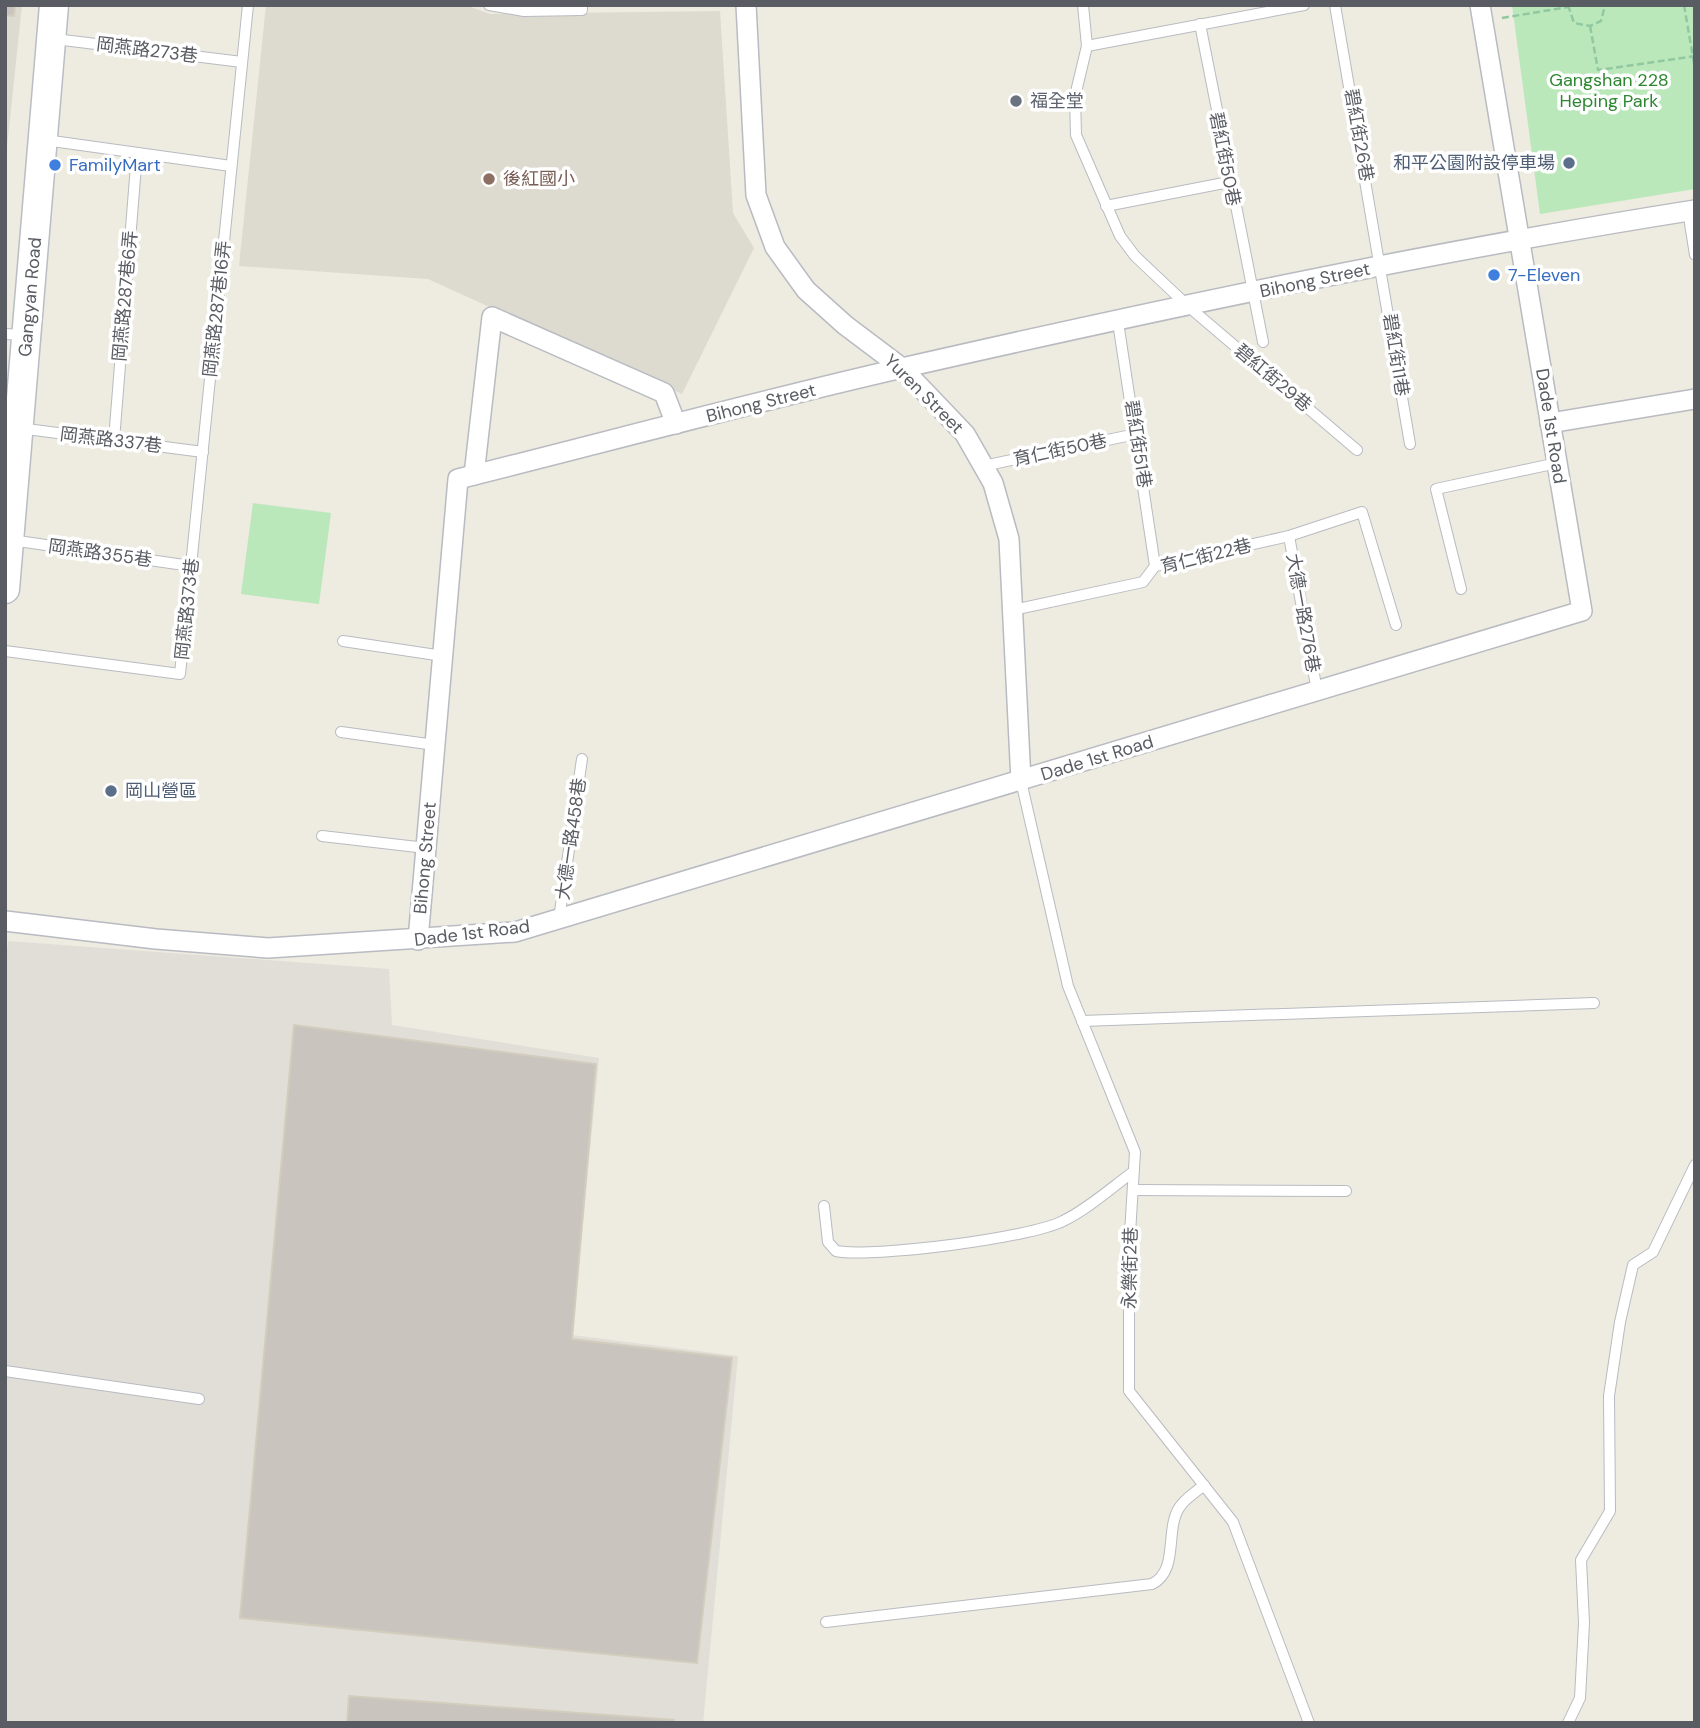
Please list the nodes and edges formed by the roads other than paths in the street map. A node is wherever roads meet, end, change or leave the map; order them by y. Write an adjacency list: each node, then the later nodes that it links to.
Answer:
1 (54, 5): 11 (street, Gangyan Road)
2 (248, 5): 13 (lane, 岡燕路287巷16弄)
3 (489, 5): 4 (lane)
4 (582, 5)
5 (746, 5): 28 (street, Yuren Street)
6 (1083, 5): 12 (lane, 碧紅街29巷)
7 (1304, 5): 10 (lane)
8 (1335, 5): 22 (lane, 碧紅街26巷)
9 (1482, 13): 20 (street, Dade 1st Road)
10 (1200, 24): 12 (lane); 17 (lane, 碧紅街50巷)
11 (52, 38): 13 (lane, 岡燕路273巷); 14 (street, Gangyan Road)
12 (1087, 46): 18 (lane, 碧紅街29巷)
13 (242, 62): 16 (lane, 岡燕路287巷16弄)
14 (43, 139): 15 (lane); 26 (street, Gangyan Road)
15 (136, 153): 16 (lane); 34 (lane, 岡燕路287巷6弄)
16 (231, 166): 37 (lane, 岡燕路287巷16弄)
17 (1230, 182): 18 (lane); 23 (lane, 碧紅街50巷)
18 (1106, 206): 24 (lane, 碧紅街29巷)
19 (1691, 211): 20 (street, Bihong Street); 21 (lane)
20 (1520, 239): 22 (street, Bihong Street); 30 (street, Dade 1st Road)
21 (1695, 255)
22 (1382, 266): 23 (street, Bihong Street); 35 (lane, 碧紅街11巷)
23 (1251, 294): 24 (street, Bihong Street); 27 (lane, 碧紅街50巷)
24 (1189, 307): 25 (street, Bihong Street); 36 (lane, 碧紅街29巷)
25 (1118, 322): 28 (street, Bihong Street); 33 (lane, 碧紅街51巷)
26 (16, 334): 32 (street, Gangyan Road)
27 (1263, 342)
28 (901, 368): 31 (street, Bihong Street); 39 (street, Yuren Street)
29 (1695, 399): 30 (street)
30 (1550, 423): 38 (street, Dade 1st Road)
31 (676, 424): 40 (street, Bihong Street); 40 (street)
32 (19, 428): 34 (lane, 岡燕路337巷); 42 (street, Gangyan Road)
33 (1136, 434): 39 (lane, 育仁街50巷); 44 (lane, 碧紅街51巷)
34 (114, 440): 37 (lane, 岡燕路337巷)
35 (1410, 444)
36 (1357, 450)
37 (203, 452): 43 (lane, 岡燕路373巷)
38 (1557, 463): 46 (lane); 52 (street, Dade 1st Road)
39 (984, 466): 47 (street, Yuren Street)
40 (474, 475): 51 (street, Bihong Street)
41 (1289, 536): 44 (lane, 育仁街22巷); 48 (lane, 育仁街22巷); 52 (lane, 大德一路276巷)
42 (9, 540): 43 (lane, 岡燕路355巷); 45 (street, Gangyan Road)
43 (191, 566): 50 (lane, 岡燕路373巷)
44 (1155, 566): 47 (lane, 育仁街22巷)
45 (5, 587)
46 (1461, 589)
47 (1013, 610): 56 (street, Yuren Street)
48 (1396, 625)
49 (343, 641): 51 (lane)
50 (5, 650)
51 (443, 656): 54 (street, Bihong Street)
52 (1317, 691): 56 (street, Dade 1st Road)
53 (341, 732): 54 (lane)
54 (435, 745): 58 (street, Bihong Street)
55 (582, 759): 59 (lane, 大德一路458巷)
56 (1021, 781): 59 (street, Dade 1st Road); 63 (lane, 永樂街2巷)
57 (322, 836): 58 (lane)
58 (426, 848): 61 (street, Bihong Street)
59 (559, 920): 61 (street, Dade 1st Road)
60 (5, 921): 61 (street, Dade 1st Road)
61 (418, 940)
62 (1594, 1003): 63 (lane)
63 (1082, 1021): 65 (lane, 永樂街2巷)
64 (1695, 1165): 74 (lane)
65 (1133, 1172): 66 (lane, 永樂街2巷); 68 (lane)
66 (1133, 1190): 67 (lane); 71 (lane, 永樂街2巷)
67 (1346, 1191)
68 (824, 1206)
69 (5, 1371): 70 (lane)
70 (199, 1399)
71 (1204, 1485): 72 (lane); 73 (lane, 永樂街2巷)
72 (826, 1622)
73 (1309, 1723)
74 (1569, 1723)

